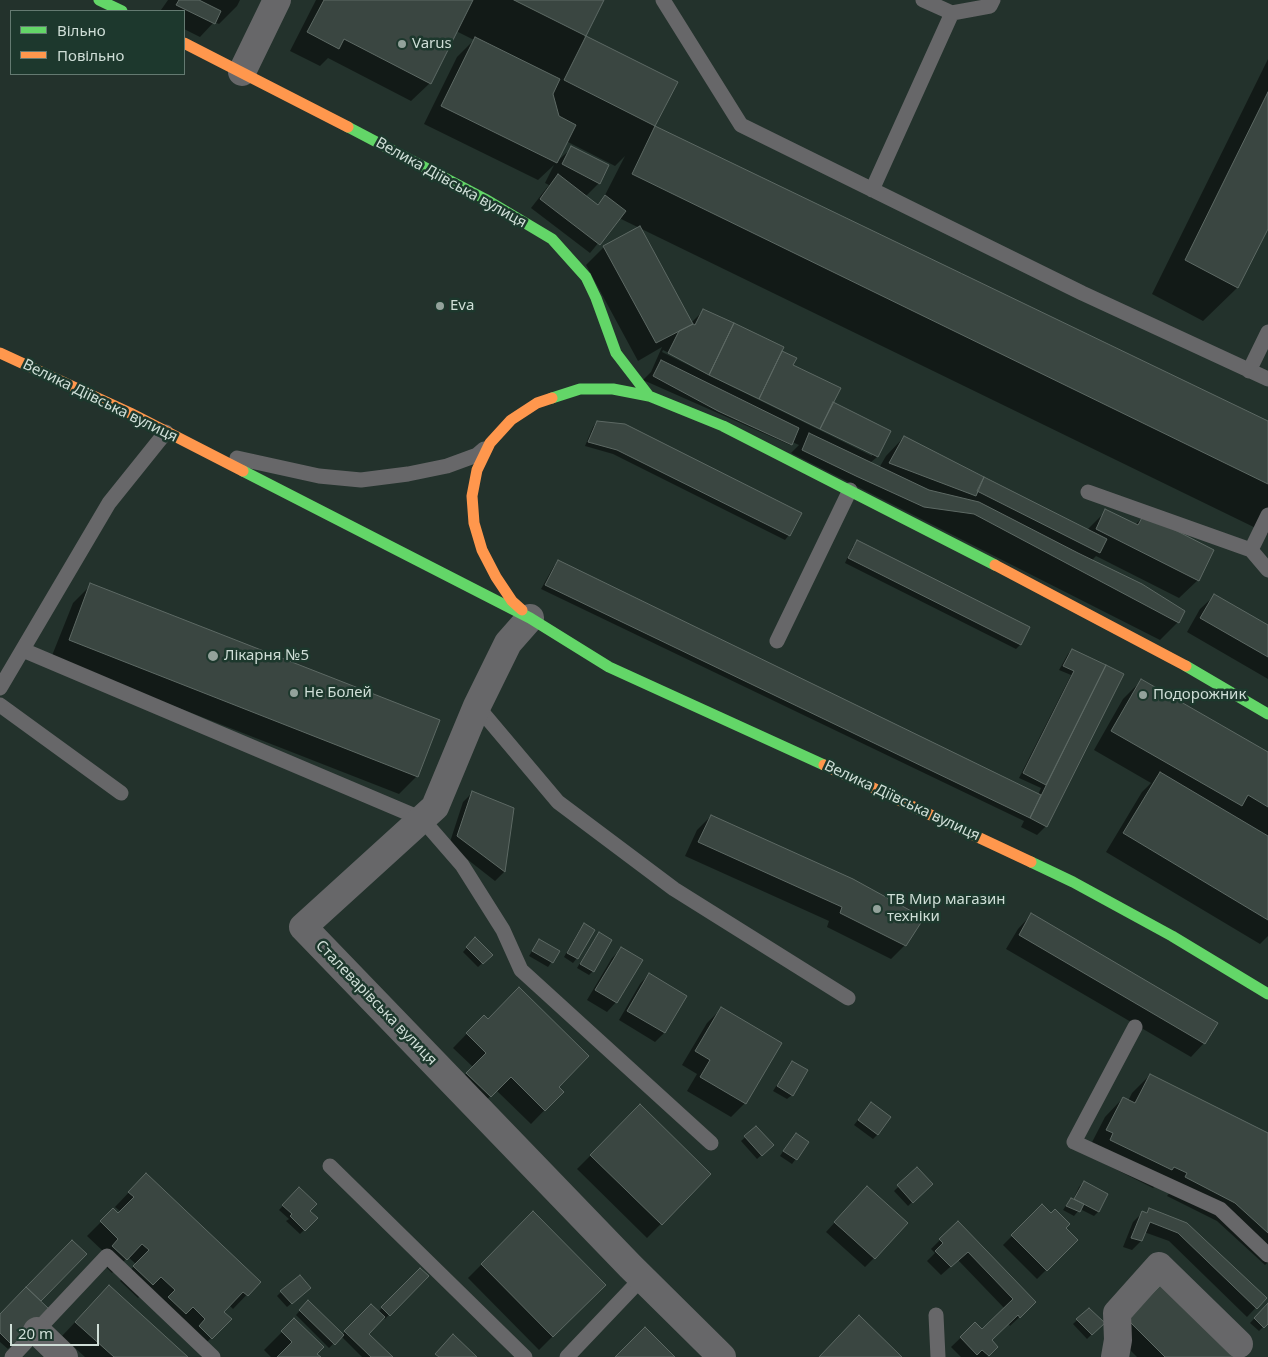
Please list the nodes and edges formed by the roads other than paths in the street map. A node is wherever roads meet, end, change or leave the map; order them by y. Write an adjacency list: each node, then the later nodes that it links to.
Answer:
1 (99, 0): 6 (main road)
2 (277, 0): 9 (street)
3 (664, 0): 10 (lane)
4 (924, 0): 7 (lane)
5 (993, 0): 7 (lane)
6 (120, 10)
7 (952, 14): 10 (lane)
8 (185, 44): 9 (main road, Велика Діївська вулиця)
9 (242, 72): 15 (main road, Велика Діївська вулиця)
10 (872, 190): 13 (lane)
11 (1268, 332): 13 (lane)
12 (0, 353): 16 (main road, Велика Діївська вулиця)
13 (1249, 371): 14 (lane)
14 (1268, 380)
15 (649, 396): 17 (main road, Велика Діївська вулиця); 19 (main road, Велика Діївська вулиця)
16 (166, 432): 18 (main road, Велика Діївська вулиця); 26 (lane)
17 (490, 443): 18 (lane, Велика Діївська вулиця); 24 (main road, Велика Діївська вулиця)
18 (199, 450): 24 (main road, Велика Діївська вулиця)
19 (850, 490): 25 (lane); 30 (main road, Велика Діївська вулиця)
20 (1088, 492): 22 (lane)
21 (1268, 515): 22 (lane)
22 (1252, 550): 23 (lane)
23 (1268, 570)
24 (530, 618): 29 (street, Сталеварівська вулиця); 33 (main road, Велика Діївська вулиця)
25 (777, 641)
26 (23, 650): 27 (lane); 32 (lane)
27 (0, 688)
28 (0, 705): 31 (lane)
29 (477, 706): 32 (street, Сталеварівська вулиця); 34 (lane)
30 (1268, 714)
31 (121, 793)
32 (422, 819): 36 (lane); 39 (street, Сталеварівська вулиця)
33 (1268, 994)
34 (848, 998)
35 (1135, 1027): 38 (lane)
36 (711, 1143)
37 (330, 1166): 46 (lane)
38 (1268, 1255)
39 (642, 1278): 47 (lane); 48 (street, Сталеварівська вулиця)
40 (936, 1315): 49 (lane)
41 (37, 1331): 43 (lane); 44 (street); 45 (lane)
42 (1239, 1344): 50 (street)
43 (12, 1357)
44 (64, 1357)
45 (213, 1357)
46 (525, 1357)
47 (567, 1357)
48 (722, 1357)
49 (938, 1357)
50 (1115, 1357)

